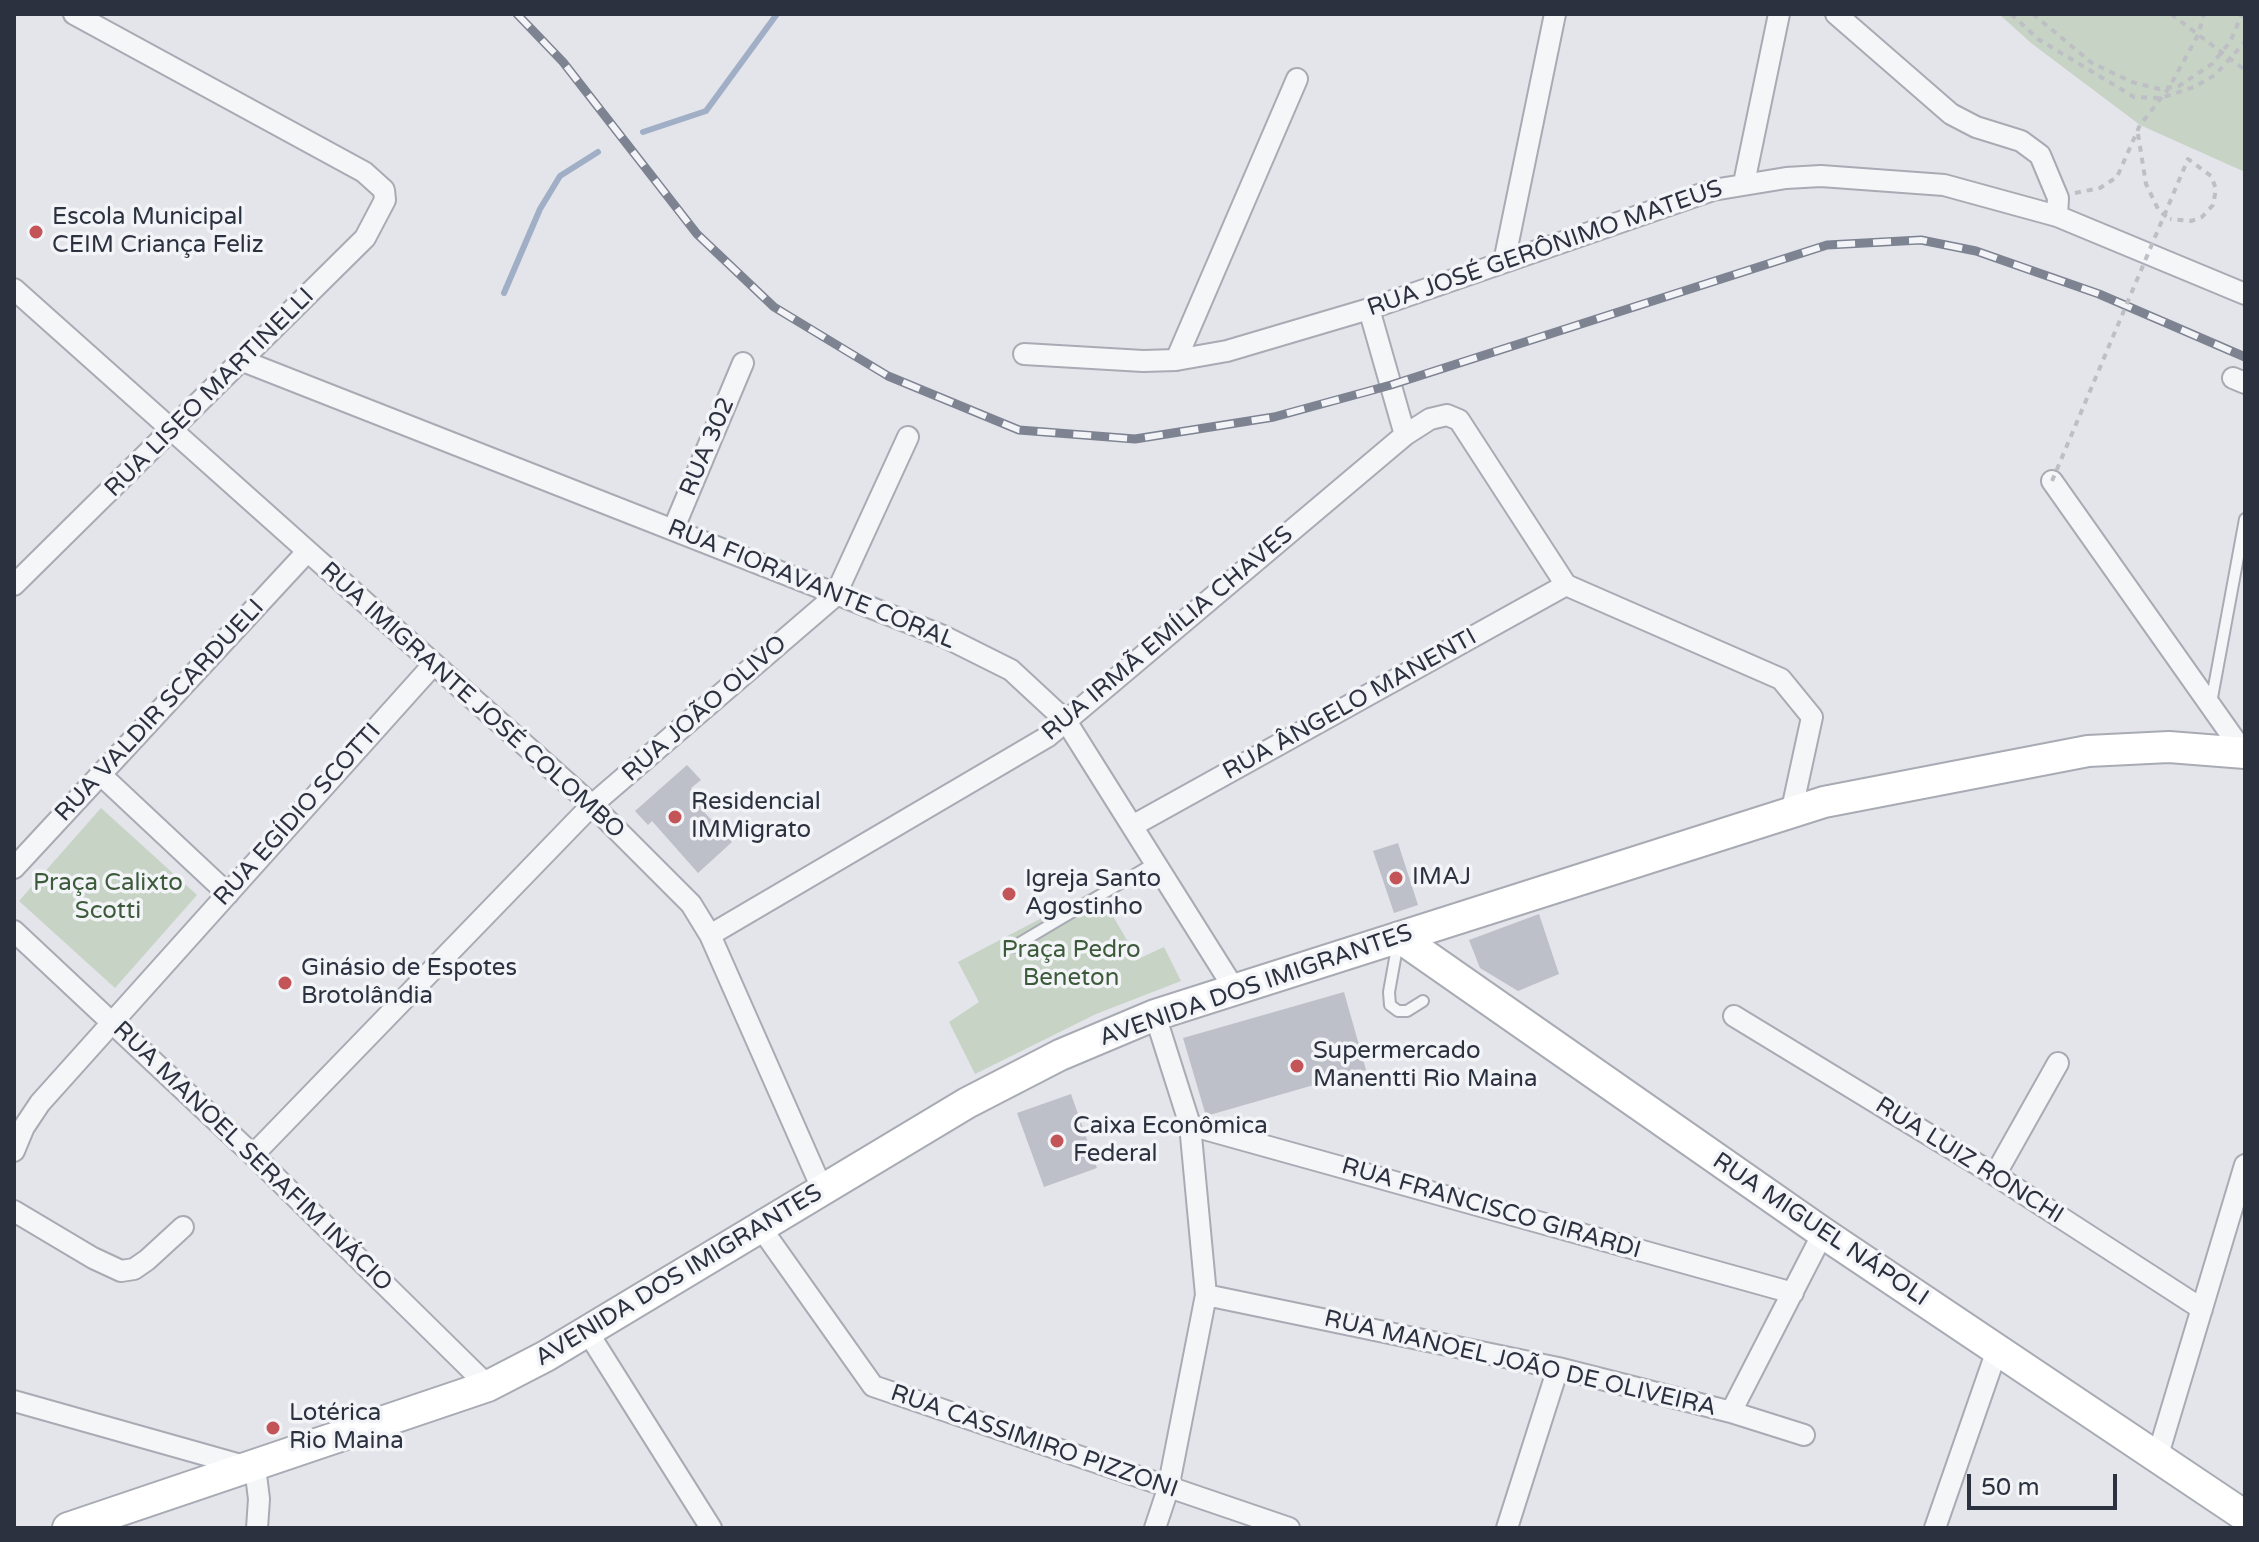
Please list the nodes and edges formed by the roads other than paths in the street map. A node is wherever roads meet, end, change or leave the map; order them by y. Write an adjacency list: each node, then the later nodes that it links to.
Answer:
1 (74, 14): 14 (street, RUA LISEO MARTINELLI)
2 (1555, 14): 8 (street)
3 (1779, 14): 6 (street)
4 (1836, 14): 7 (street)
5 (1297, 79): 13 (street)
6 (1744, 183): 7 (street, RUA JOSÉ GERÔNIMO MATEUS); 8 (street, RUA JOSÉ GERÔNIMO MATEUS)
7 (2058, 207): 10 (street, RUA JOSÉ GERÔNIMO MATEUS)
8 (1504, 262): 11 (street, RUA JOSÉ GERÔNIMO MATEUS)
9 (14, 289): 16 (street, RUA IMIGRANTE JOSÉ COLOMBO)
10 (2244, 292)
11 (1369, 309): 13 (street, RUA JOSÉ GERÔNIMO MATEUS); 17 (street)
12 (1024, 354): 13 (street, RUA JOSÉ GERÔNIMO MATEUS)
13 (1176, 360)
14 (243, 361): 16 (street, RUA LISEO MARTINELLI); 21 (street, RUA FIORAVANTE CORAL)
15 (743, 363): 21 (street, RUA 302)
16 (171, 433): 22 (street, RUA IMIGRANTE JOSÉ COLOMBO); 24 (street, RUA LISEO MARTINELLI)
17 (1405, 435): 25 (street, RUA IRMÃ EMÍLIA CHAVES); 29 (street, RUA IRMÃ EMÍLIA CHAVES)
18 (908, 437): 26 (street, RUA JOÃO OLIVO)
19 (2052, 481): 28 (street)
20 (2245, 519): 23 (lane)
21 (673, 530): 26 (street, RUA FIORAVANTE CORAL)
22 (306, 553): 27 (street, RUA IMIGRANTE JOSÉ COLOMBO); 31 (street, RUA VALDIR SCARDUELI)
23 (2240, 576): 28 (lane)
24 (14, 585)
25 (1566, 585): 33 (street); 34 (street, RUA ÂNGELO MANENTI)
26 (835, 596): 29 (street, RUA FIORAVANTE CORAL); 32 (street, RUA JOÃO OLIVO)
27 (433, 665): 32 (street, RUA IMIGRANTE JOSÉ COLOMBO); 37 (street, RUA EGÍDIO SCOTTI)
28 (2211, 705): 30 (street)
29 (1066, 721): 34 (street, RUA FIORAVANTE CORAL); 39 (street, RUA IRMÃ EMÍLIA CHAVES)
30 (2245, 753): 33 (street, AVENIDA DOS IMIGRANTES)
31 (101, 775): 36 (street, RUA VALDIR SCARDUELI); 37 (street)
32 (592, 805): 39 (street, RUA IMIGRANTE JOSÉ COLOMBO); 50 (street, RUA JOÃO OLIVO)
33 (1792, 809): 40 (street, AVENIDA DOS IMIGRANTES)
34 (1134, 825): 35 (street, RUA FIORAVANTE CORAL)
35 (1156, 862): 41 (lane); 42 (street, RUA FIORAVANTE CORAL)
36 (14, 868)
37 (228, 894): 46 (street, RUA EGÍDIO SCOTTI)
38 (14, 931): 46 (street, RUA MANOEL SERAFIM INÁCIO)
39 (710, 935): 53 (street, RUA IMIGRANTE JOSÉ COLOMBO)
40 (1399, 937): 42 (street, AVENIDA DOS IMIGRANTES); 43 (lane); 57 (street, RUA MIGUEL NÁPOLI)
41 (1013, 947)
42 (1235, 990): 44 (street, AVENIDA DOS IMIGRANTES)
43 (1423, 1001)
44 (1155, 1015): 48 (street); 53 (street, AVENIDA DOS IMIGRANTES)
45 (1734, 1016): 52 (street, RUA LUIZ RONCHI)
46 (112, 1023): 49 (street, RUA EGÍDIO SCOTTI); 50 (street, RUA MANOEL SERAFIM INÁCIO)
47 (2058, 1063): 52 (street)
48 (1190, 1125): 58 (street, RUA FRANCISCO GIRARDI); 59 (street)
49 (14, 1151)
50 (253, 1155): 64 (street, RUA MANOEL SERAFIM INÁCIO)
51 (2245, 1165): 60 (street)
52 (1995, 1175): 60 (street, RUA LUIZ RONCHI)
53 (823, 1191): 56 (street, AVENIDA DOS IMIGRANTES)
54 (14, 1211): 55 (street)
55 (183, 1227)
56 (761, 1228): 61 (street, AVENIDA DOS IMIGRANTES); 70 (street, RUA CASSIMIRO PIZZONI)
57 (1823, 1233): 58 (street, RUA MANOEL JOÃO DE OLIVEIRA); 62 (street, RUA MIGUEL NÁPOLI)
58 (1793, 1293): 66 (street, RUA MANOEL JOÃO DE OLIVEIRA)
59 (1206, 1295): 63 (street, RUA MANOEL JOÃO DE OLIVEIRA); 70 (street)
60 (2202, 1309): 68 (street)
61 (587, 1331): 64 (street, AVENIDA DOS IMIGRANTES); 74 (street)
62 (1997, 1350): 68 (street, RUA MIGUEL NÁPOLI); 78 (street)
63 (1558, 1368): 66 (street, RUA MANOEL JOÃO DE OLIVEIRA); 77 (street)
64 (488, 1386): 69 (street, AVENIDA DOS IMIGRANTES)
65 (14, 1401): 69 (street)
66 (1731, 1412): 67 (street)
67 (1804, 1435)
68 (2157, 1458): 71 (street, RUA MIGUEL NÁPOLI)
69 (253, 1468): 72 (street, AVENIDA DOS IMIGRANTES); 73 (street)
70 (1168, 1489): 75 (street); 76 (street, RUA CASSIMIRO PIZZONI)
71 (2244, 1513)
72 (68, 1528)
73 (257, 1528)
74 (711, 1528)
75 (1155, 1528)
76 (1289, 1528)
77 (1507, 1528)
78 (1935, 1528)

